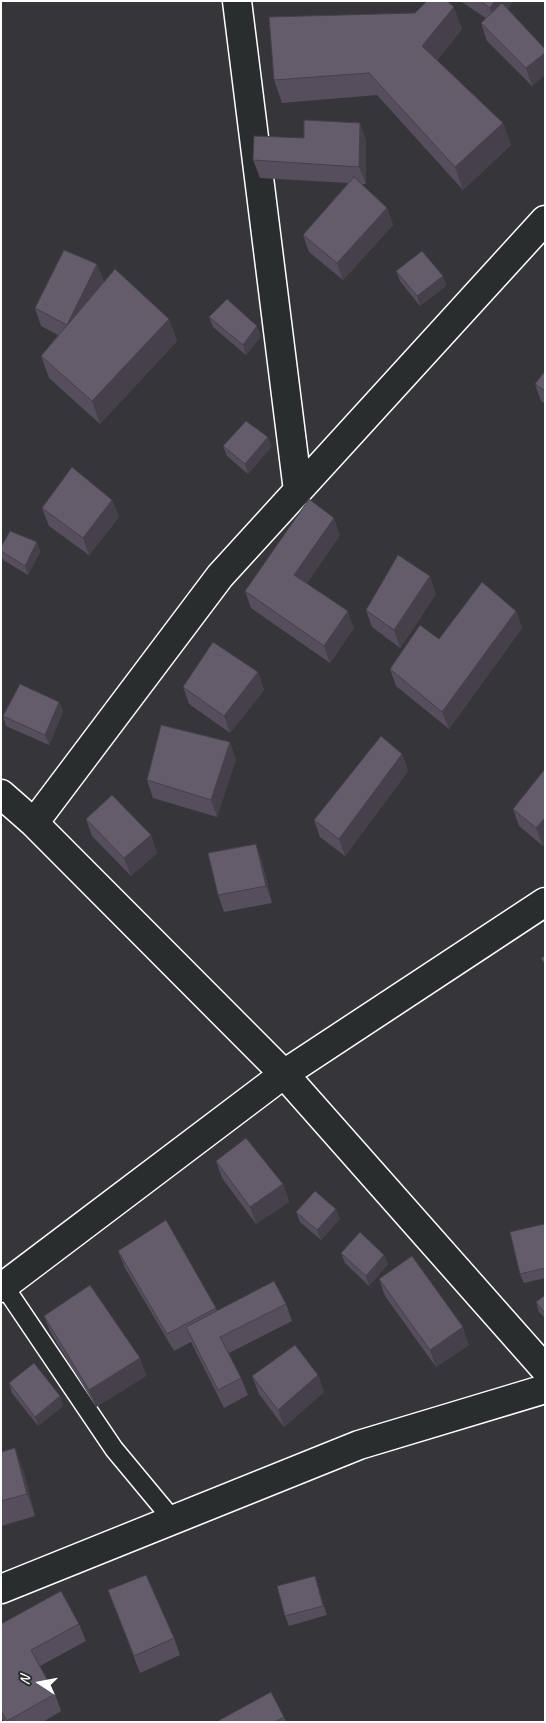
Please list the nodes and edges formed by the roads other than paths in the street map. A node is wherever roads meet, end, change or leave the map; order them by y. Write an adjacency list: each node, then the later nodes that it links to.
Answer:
1 (237, 1): 3 (street)
2 (545, 220): 3 (street)
3 (298, 491): 5 (street)
4 (1, 794): 5 (street)
5 (34, 823): 7 (street)
6 (545, 902): 7 (street)
7 (284, 1074): 8 (street); 9 (street)
8 (3, 1287): 11 (lane)
9 (545, 1369)
10 (545, 1389): 11 (street)
11 (173, 1520): 12 (street)
12 (1, 1589)

